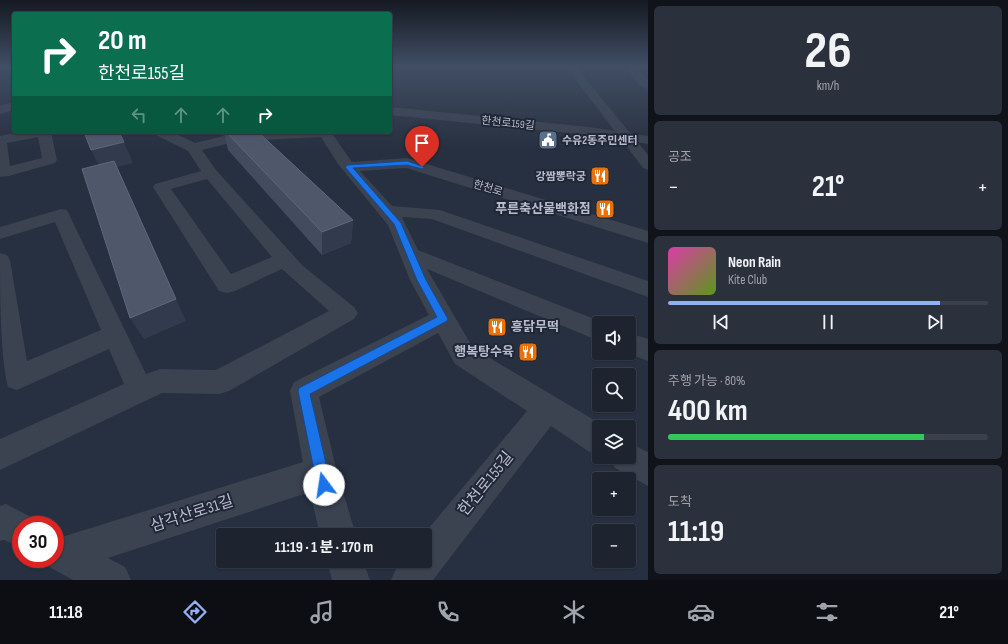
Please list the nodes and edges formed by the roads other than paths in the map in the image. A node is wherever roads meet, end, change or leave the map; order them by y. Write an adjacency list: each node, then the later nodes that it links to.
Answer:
1 (592, 94): 13 (street)
2 (12, 107): 3 (street)
3 (0, 110)
4 (392, 111): 13 (street, 한천로159길)
5 (12, 117): 6 (street)
6 (0, 120)
7 (32, 134): 15 (street)
8 (44, 134): 15 (street)
9 (165, 134): 16 (street)
10 (278, 134): 12 (street)
11 (325, 134): 18 (street)
12 (232, 135): 16 (street)
13 (626, 137): 14 (street, 한천로159길); 17 (street)
14 (648, 140)
15 (0, 141)
16 (193, 148): 19 (street)
17 (648, 165)
18 (348, 167): 20 (street); 22 (street, 한천로)
19 (210, 173): 25 (street); 25 (street)
20 (386, 211): 23 (street); 26 (street)
21 (0, 232): 29 (street)
22 (648, 237)
23 (410, 254): 27 (street); 28 (street)
24 (0, 260): 29 (street)
25 (286, 260): 32 (street)
26 (648, 289)
27 (443, 319): 33 (street); 38 (street)
28 (592, 327)
29 (116, 335): 32 (street)
30 (636, 346): 31 (street)
31 (648, 350)
32 (140, 390): 35 (street)
33 (547, 408): 34 (street); 43 (street, 한천로155길)
34 (592, 436)
35 (0, 455)
36 (636, 463): 37 (street)
37 (648, 470)
38 (321, 472): 41 (street); 42 (street, 삼각산로31길)
39 (0, 524): 40 (street)
40 (12, 525)
41 (336, 528)
42 (64, 551)
43 (432, 552)
44 (64, 556): 47 (street, 삼각산로31길)
45 (347, 568): 48 (street)
46 (419, 568): 49 (street, 한천로155길)
47 (112, 580)
48 (351, 580)
49 (410, 580)

